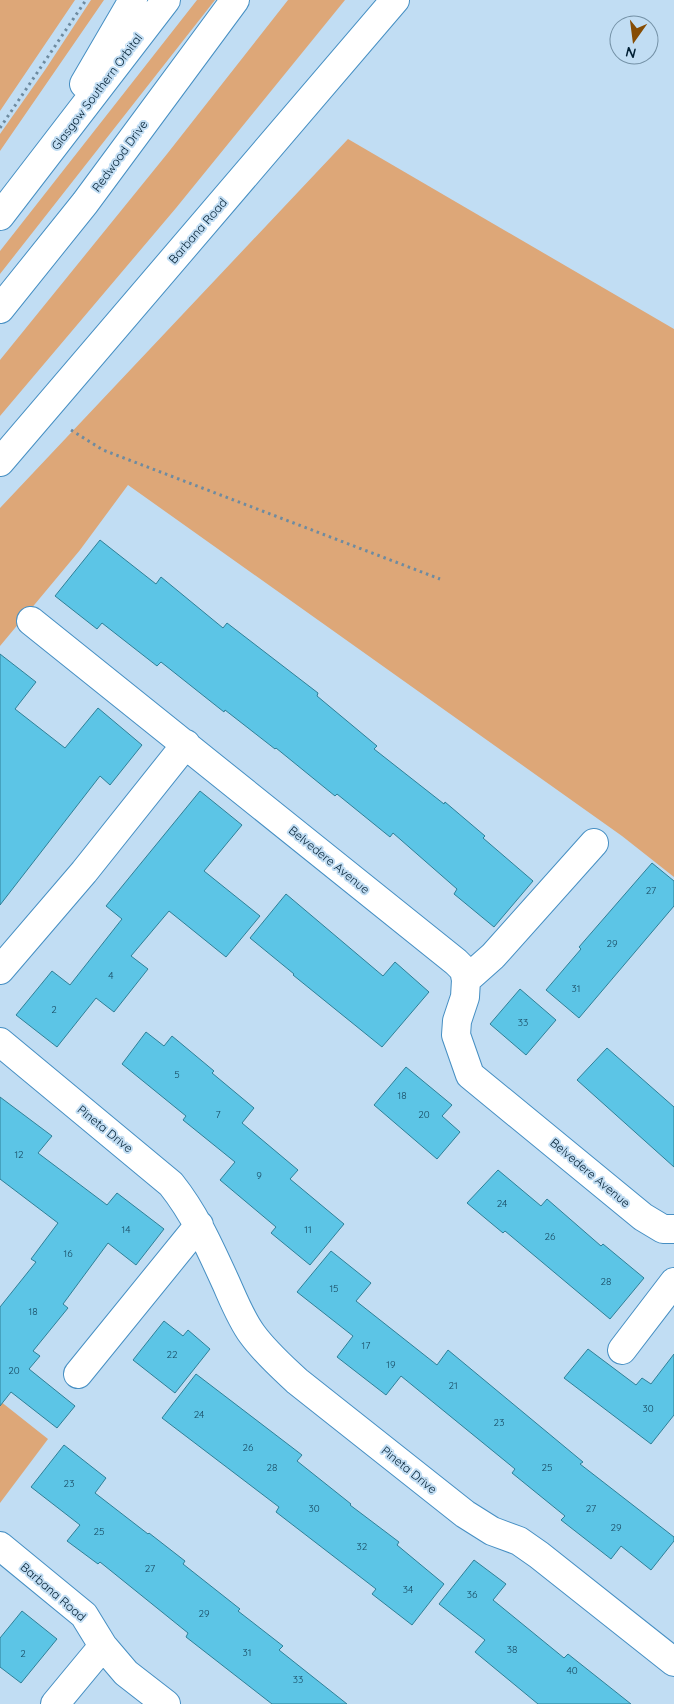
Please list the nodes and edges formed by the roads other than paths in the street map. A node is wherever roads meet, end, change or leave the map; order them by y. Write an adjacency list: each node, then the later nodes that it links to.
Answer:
1 (133, 0): 5 (main road)
2 (166, 0): 5 (main road, Glasgow Southern Orbital)
3 (235, 0): 7 (main road, Redwood Drive)
4 (395, 0): 8 (main road, Barbana Road)
5 (27, 183): 6 (main road)
6 (0, 216)
7 (0, 308)
8 (0, 462)
9 (30, 621): 10 (main road, Belvedere Avenue)
10 (186, 744): 12 (main road); 13 (main road, Belvedere Avenue)
11 (594, 843): 13 (main road)
12 (0, 970)
13 (466, 980): 16 (main road, Belvedere Avenue)
14 (0, 1042): 15 (main road, Pineta Drive)
15 (199, 1225): 19 (main road); 22 (main road, Pineta Drive)
16 (674, 1229)
17 (674, 1282): 18 (main road)
18 (622, 1350)
19 (78, 1374)
20 (0, 1546): 21 (main road, Barbana Road)
21 (103, 1646): 23 (main road); 24 (main road, Barbana Road)
22 (674, 1662)
23 (55, 1704)
24 (166, 1704)

